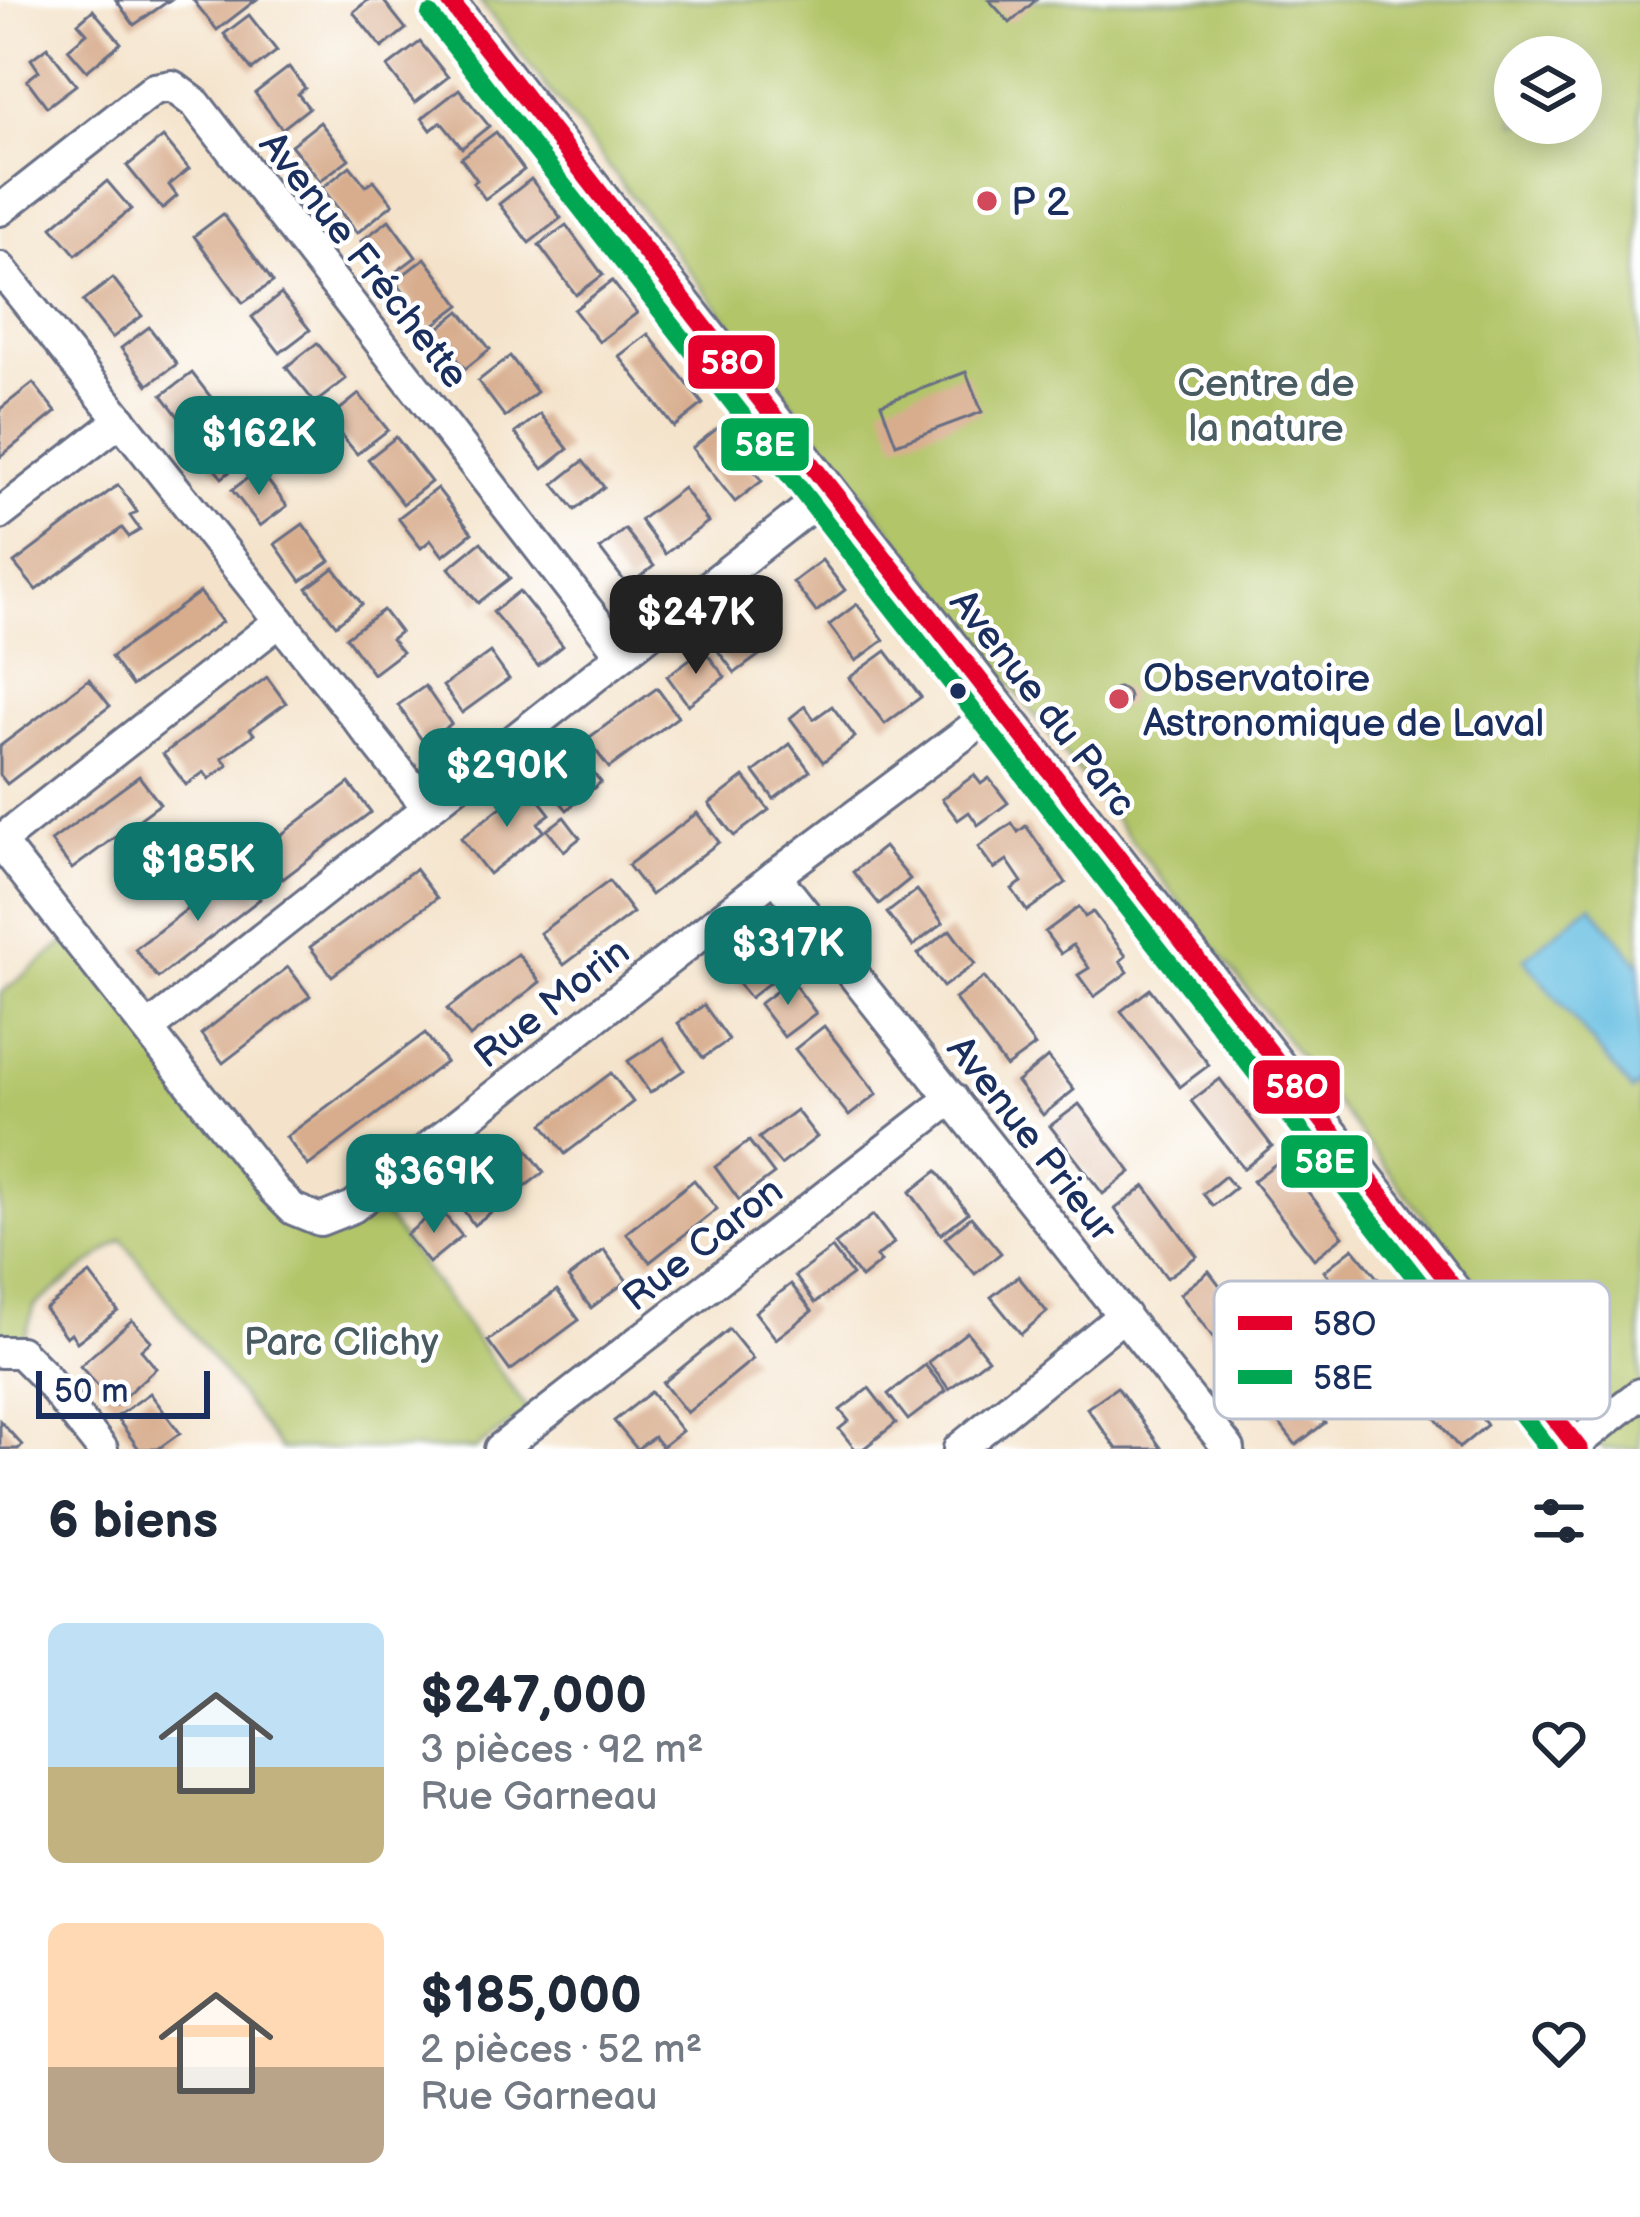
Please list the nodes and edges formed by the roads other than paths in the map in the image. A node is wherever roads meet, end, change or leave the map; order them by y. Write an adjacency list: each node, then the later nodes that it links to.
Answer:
1 (449, 0): 5 (street, Avenue du Parc)
2 (0, 210): 8 (street, Avenue Fréchette)
3 (0, 268): 4 (street)
4 (121, 420): 6 (street); 7 (street)
5 (830, 491): 8 (street); 9 (street, Avenue du Parc)
6 (0, 514)
7 (280, 621): 10 (street); 11 (street)
8 (622, 655): 10 (street)
9 (999, 708): 12 (street, Rue Morin); 15 (street, Avenue du Parc)
10 (428, 808): 13 (street)
11 (0, 842): 13 (street)
12 (776, 876): 13 (street, Rue Morin); 14 (street, Avenue Prieur)
13 (148, 1029)
14 (952, 1099): 16 (street, Avenue Prieur); 22 (street, Rue Caron)
15 (1449, 1281)
16 (1124, 1316): 23 (street); 24 (street, Avenue Prieur)
17 (0, 1352): 21 (street)
18 (1640, 1394): 20 (street)
19 (1557, 1419): 20 (street, Avenue du Parc)
20 (1578, 1446)
21 (102, 1449)
22 (500, 1449)
23 (959, 1449)
24 (1229, 1449)

